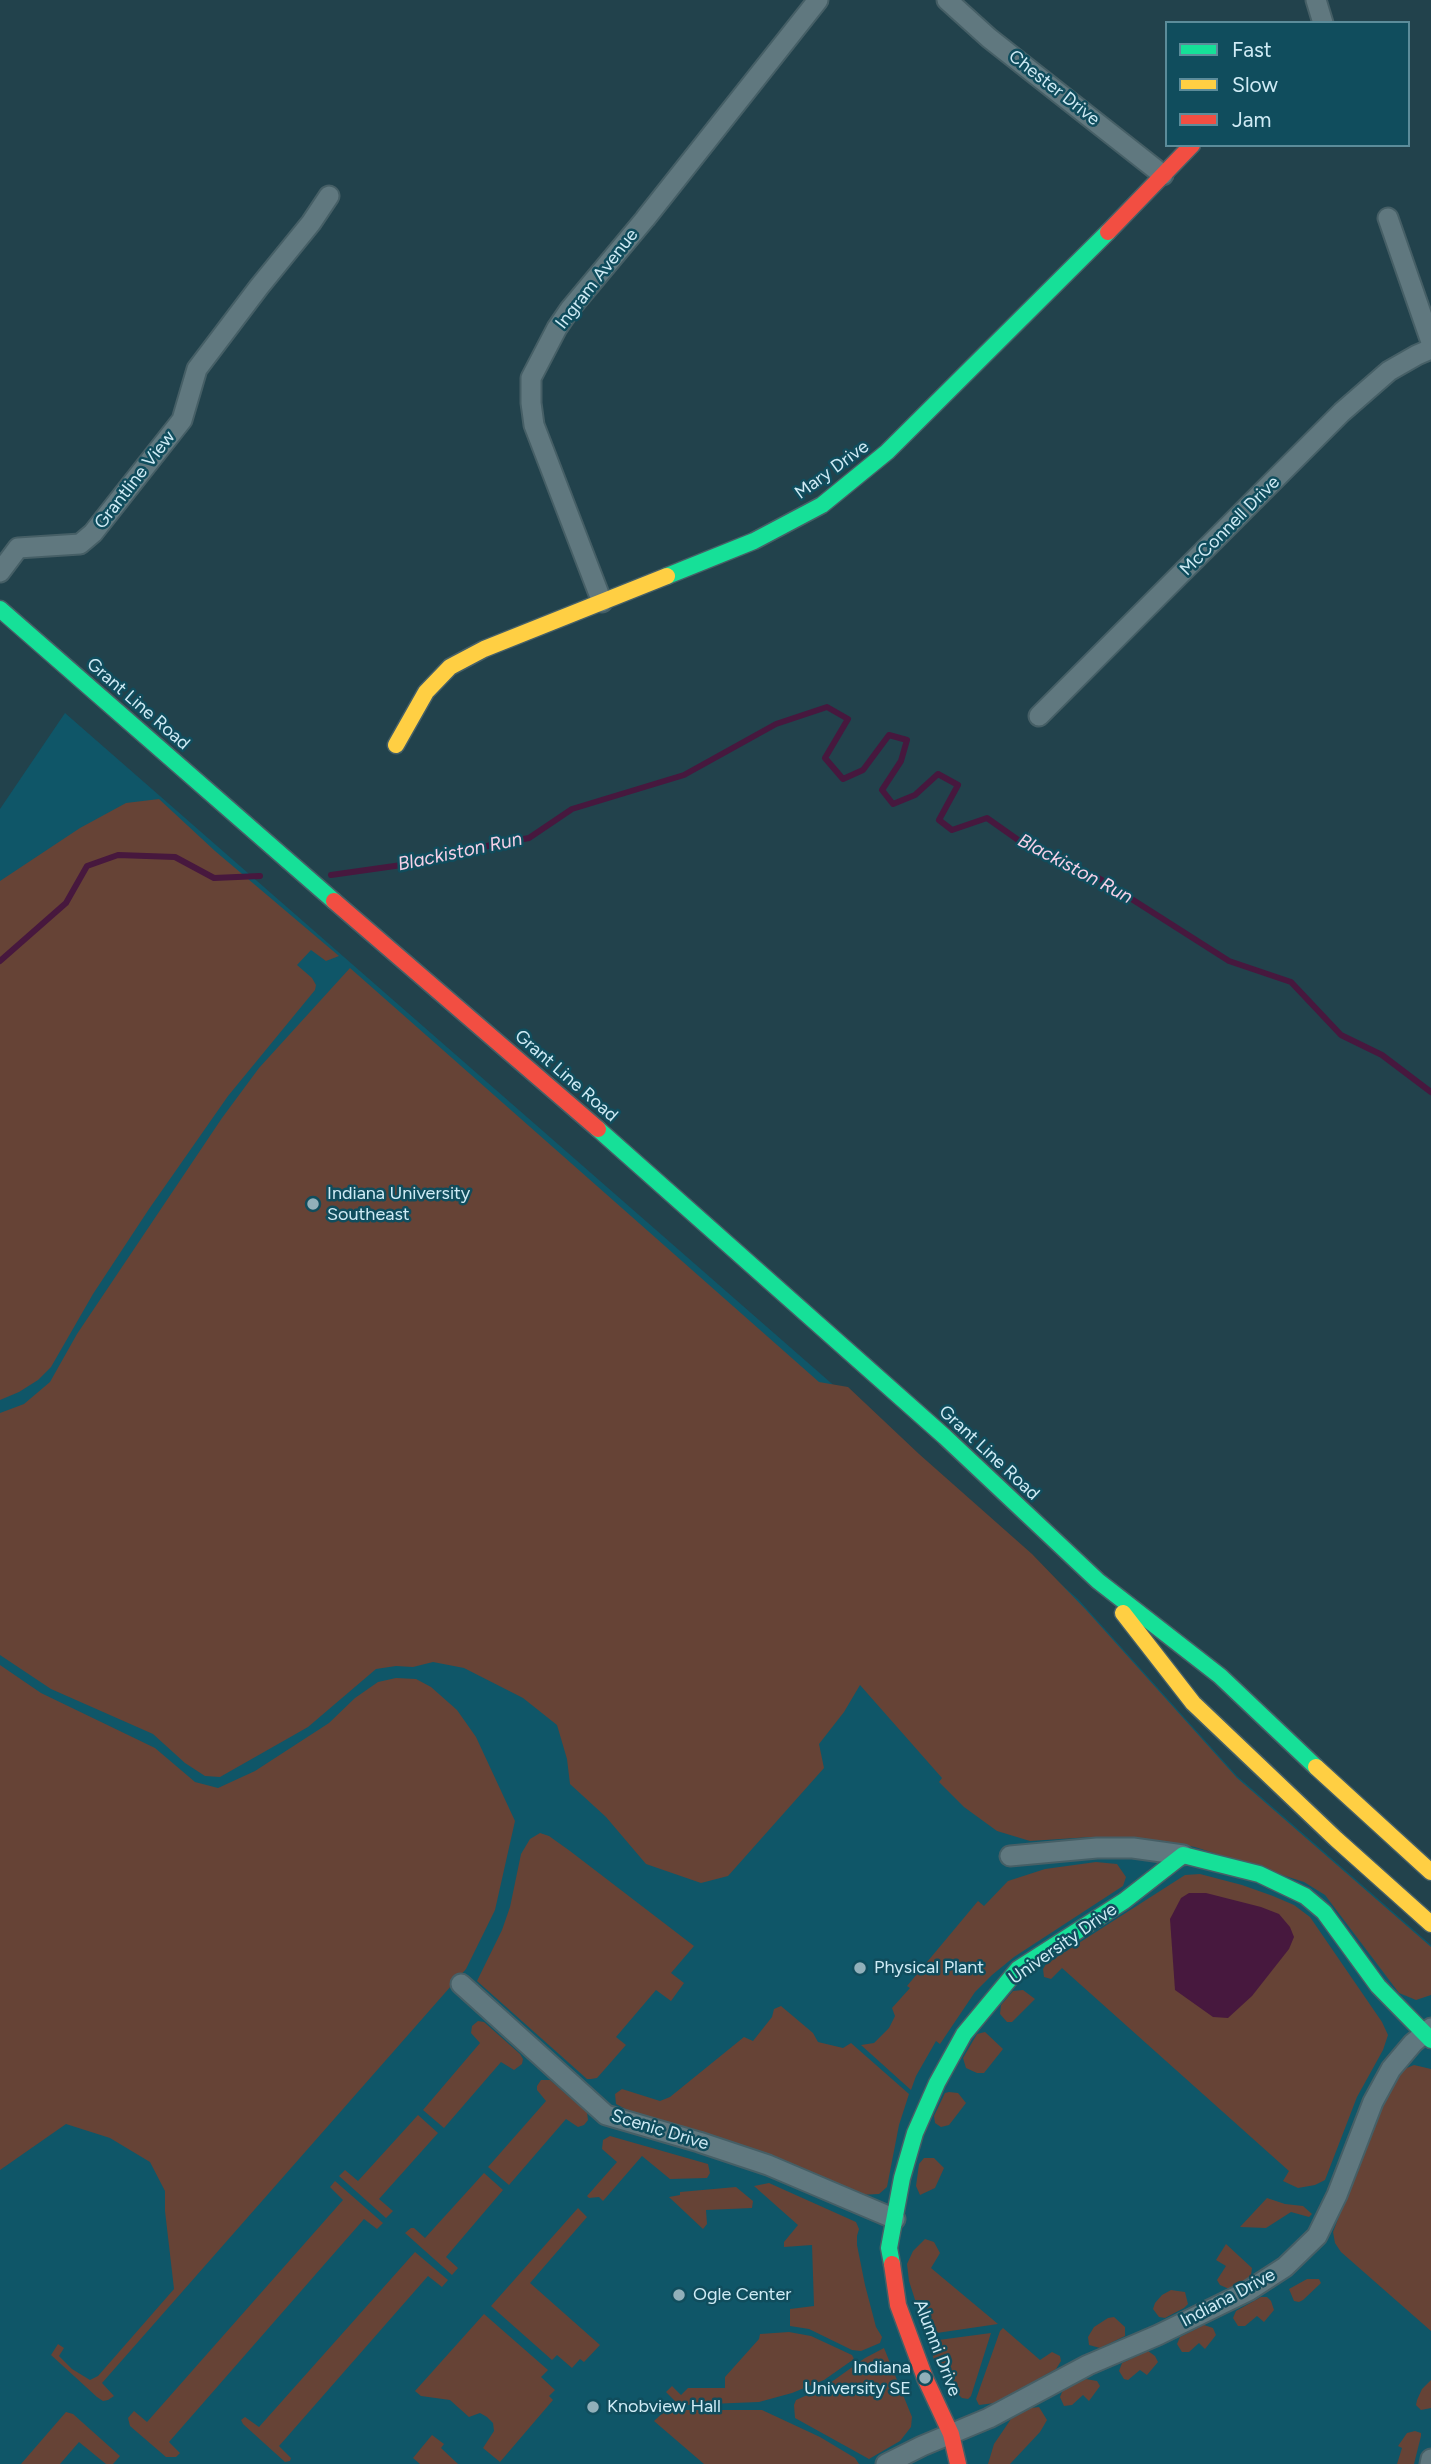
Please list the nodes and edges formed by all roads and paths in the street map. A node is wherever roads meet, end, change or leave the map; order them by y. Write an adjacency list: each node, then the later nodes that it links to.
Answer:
1 (818, 0): 12 (street, Ingram Avenue)
2 (947, 0): 6 (street, Chester Drive)
3 (1316, 0): 4 (street)
4 (1323, 21)
5 (1190, 147): 6 (main road, Mary Drive)
6 (1163, 175): 12 (main road, Mary Drive)
7 (328, 197): 11 (street, Grantline View)
8 (1388, 218): 9 (street)
9 (1431, 342)
10 (1431, 349): 14 (street, McConnell Drive)
11 (0, 572)
12 (602, 602): 15 (main road, Mary Drive)
13 (0, 609): 16 (main road, Grant Line Road)
14 (1040, 716)
15 (396, 745)
16 (1098, 1581): 19 (main road, Grant Line Road); 20 (main road, Grant Line Road)
17 (1183, 1855): 18 (street); 22 (main road); 23 (main road, University Drive)
18 (1010, 1856)
19 (1431, 1872)
20 (1431, 1924)
21 (461, 1984): 24 (street, Scenic Drive)
22 (1429, 2033): 25 (street, Indiana Drive)
23 (937, 2083): 24 (main road, Alumni Drive)
24 (895, 2219): 25 (main road, Alumni Drive)
25 (951, 2434): 26 (street, Indiana Drive); 27 (main road, Alumni Drive)
26 (886, 2464)
27 (958, 2464)

